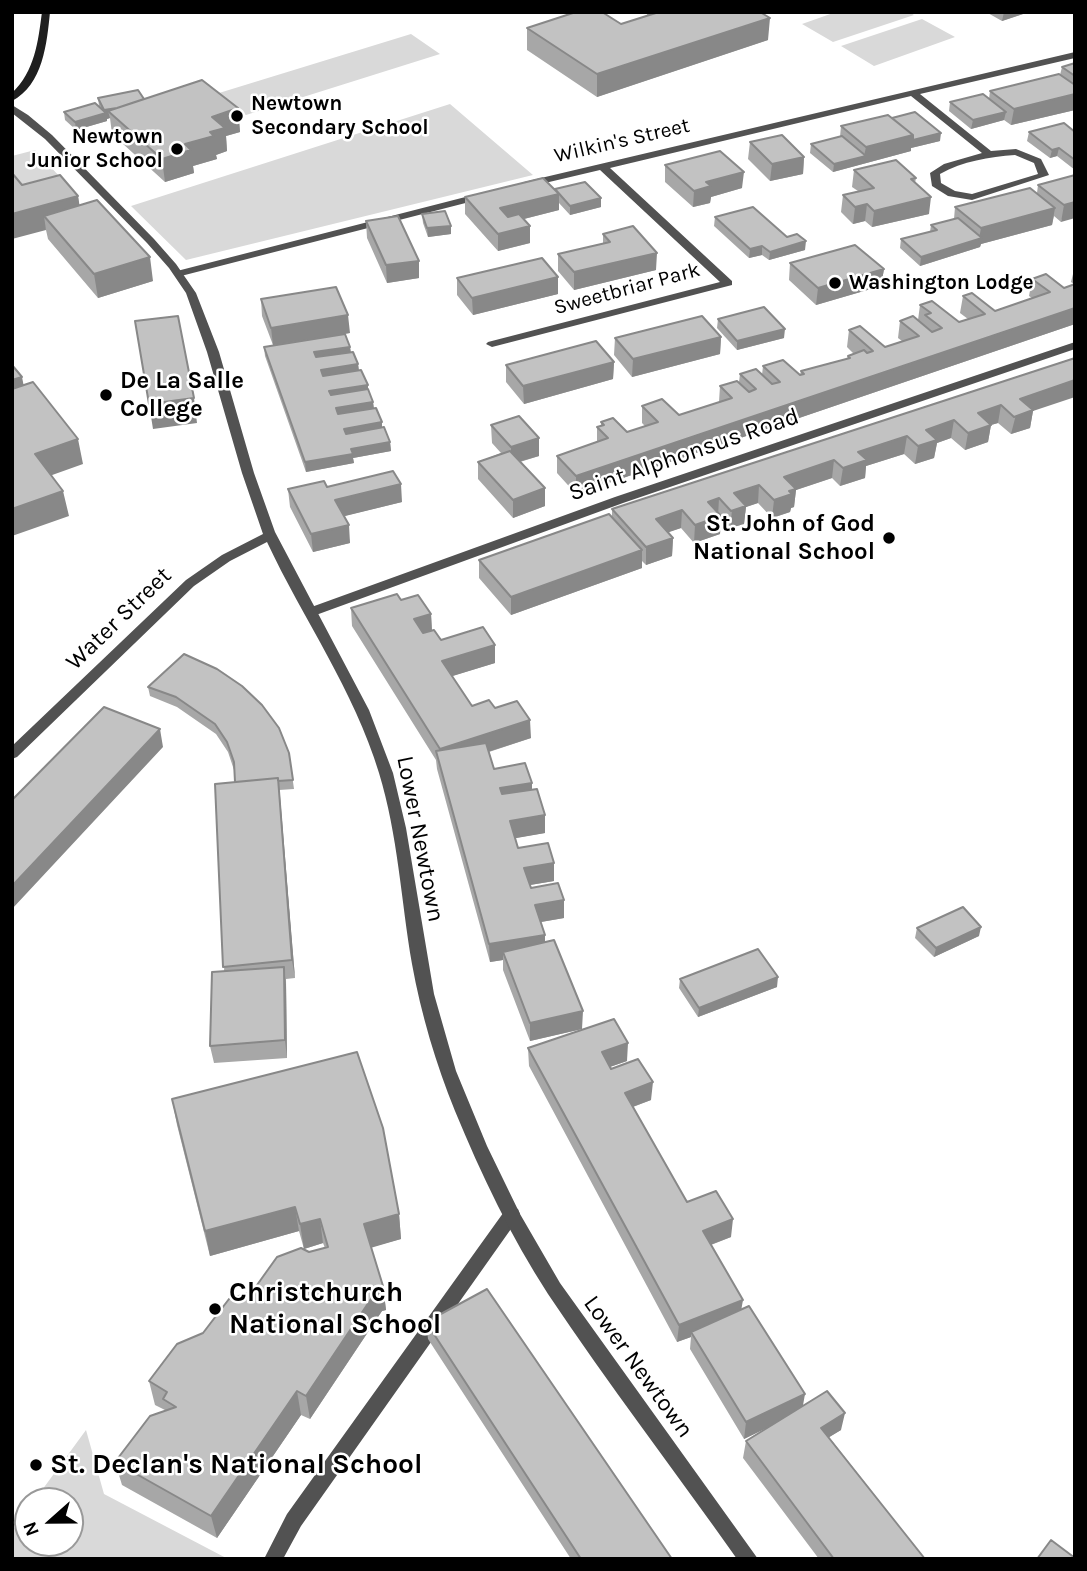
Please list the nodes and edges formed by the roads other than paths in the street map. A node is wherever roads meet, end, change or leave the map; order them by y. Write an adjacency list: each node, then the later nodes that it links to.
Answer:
1 (46, 12): 4 (main road)
2 (1075, 55): 3 (street, Wilkin's Street)
3 (912, 93): 6 (street); 7 (street, Wilkin's Street)
4 (12, 98)
5 (12, 108): 10 (street, Lower Newtown)
6 (989, 154): 6 (street)
7 (602, 166): 8 (street, Wilkin's Street); 11 (street, Sweetbriar Park)
8 (512, 188)
9 (486, 194): 10 (street)
10 (181, 273): 13 (street, Lower Newtown)
11 (492, 344)
12 (1075, 345): 14 (street, Saint Alphonsus Road)
13 (271, 535): 14 (street, Lower Newtown); 15 (street, Water Street)
14 (310, 612): 16 (street, Lower Newtown)
15 (12, 754)
16 (512, 1214): 17 (street); 18 (street, Lower Newtown)
17 (272, 1559)
18 (749, 1559)

